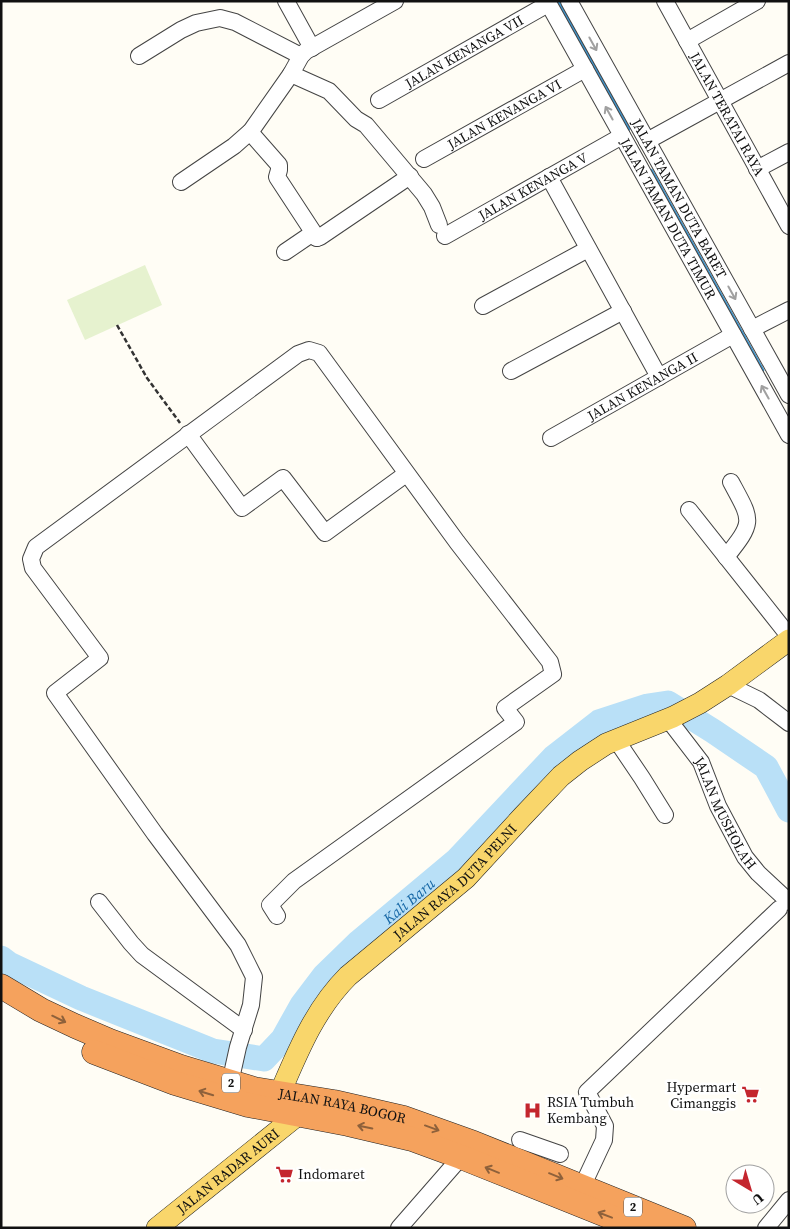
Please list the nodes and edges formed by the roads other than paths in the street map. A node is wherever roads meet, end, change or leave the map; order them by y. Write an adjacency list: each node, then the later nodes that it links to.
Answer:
1 (286, 1): 8 (street)
2 (395, 1): 8 (street)
3 (569, 1): 17 (street, JALAN TAMAN DUTA BARET, one-way to 17)
4 (665, 1): 7 (street, JALAN TERATAI RAYA)
5 (757, 1): 7 (street)
6 (548, 2): 11 (street, JALAN TAMAN DUTA TIMUR); 13 (street, JALAN KENANGA VII)
7 (687, 41): 14 (street, JALAN TERATAI RAYA)
8 (306, 52): 9 (street); 12 (street)
9 (139, 56)
10 (789, 63): 14 (street)
11 (585, 69): 16 (street, JALAN TAMAN DUTA TIMUR, one-way to 11); 19 (street, JALAN KENANGA VI)
12 (291, 74): 15 (street); 21 (street)
13 (379, 100)
14 (719, 100): 17 (street); 20 (street, JALAN TERATAI RAYA)
15 (250, 132): 23 (street); 25 (street)
16 (622, 136): 22 (street, JALAN KENANGA V); 32 (street, JALAN TAMAN DUTA TIMUR)
17 (647, 141): 31 (street, JALAN TAMAN DUTA BARET, one-way to 31)
18 (789, 152): 20 (street)
19 (424, 159)
20 (758, 169): 24 (street, JALAN TERATAI RAYA)
21 (410, 176): 22 (street, JALAN KENANGA V); 25 (street)
22 (549, 178): 26 (street)
23 (181, 182)
24 (789, 226)
25 (317, 238): 27 (street)
26 (588, 248): 28 (street); 30 (street)
27 (285, 252)
28 (483, 306)
29 (789, 310): 31 (street)
30 (623, 311): 33 (street); 34 (street)
31 (752, 329): 35 (street, JALAN TAMAN DUTA BARET)
32 (733, 335): 34 (street, JALAN KENANGA II); 37 (street, JALAN TAMAN DUTA TIMUR, one-way to 32)
33 (510, 371)
34 (659, 377): 38 (street, JALAN KENANGA II)
35 (789, 395)
36 (188, 434): 39 (street); 39 (street); 55 (street)
37 (789, 435)
38 (551, 438)
39 (406, 474): 52 (street)
40 (731, 482): 42 (street)
41 (689, 510): 42 (street)
42 (726, 557): 43 (street)
43 (789, 636)
44 (789, 640): 45 (main road, JALAN RAYA DUTA PELNI)
45 (728, 685): 46 (main road, JALAN RAYA DUTA PELNI); 47 (street)
46 (670, 718): 48 (main road, JALAN RAYA DUTA PELNI); 51 (street, JALAN MUSHOLAH)
47 (789, 723)
48 (617, 741): 49 (street); 57 (main road, JALAN RAYA DUTA PELNI)
49 (665, 815)
50 (99, 902): 55 (street)
51 (784, 906): 63 (street)
52 (277, 916)
53 (1, 986): 56 (highway, JALAN RAYA BOGOR / 2, one-way to 56)
54 (1, 1006): 58 (highway, JALAN RAYA BOGOR / 2, one-way to 54)
55 (244, 1030): 56 (street)
56 (232, 1078): 57 (highway, JALAN RAYA BOGOR / 2)
57 (280, 1093): 62 (highway, JALAN RAYA BOGOR / 2, one-way to 62)
58 (299, 1114): 61 (highway, JALAN RAYA BOGOR / 2, one-way to 58); 65 (main road, JALAN RADAR AURI)
59 (520, 1140): 62 (street)
60 (560, 1154): 62 (street)
61 (461, 1157): 62 (highway, JALAN RAYA BOGOR / 2, one-way to 61); 66 (street)
62 (530, 1165): 63 (highway, JALAN RAYA BOGOR / 2, one-way to 63); 67 (highway, JALAN RAYA BOGOR / 2, one-way to 62)
63 (582, 1187): 68 (highway, JALAN RAYA BOGOR / 2)
64 (789, 1200): 69 (street)
65 (157, 1228)
66 (399, 1228)
67 (638, 1228)
68 (684, 1228)
69 (766, 1228)

